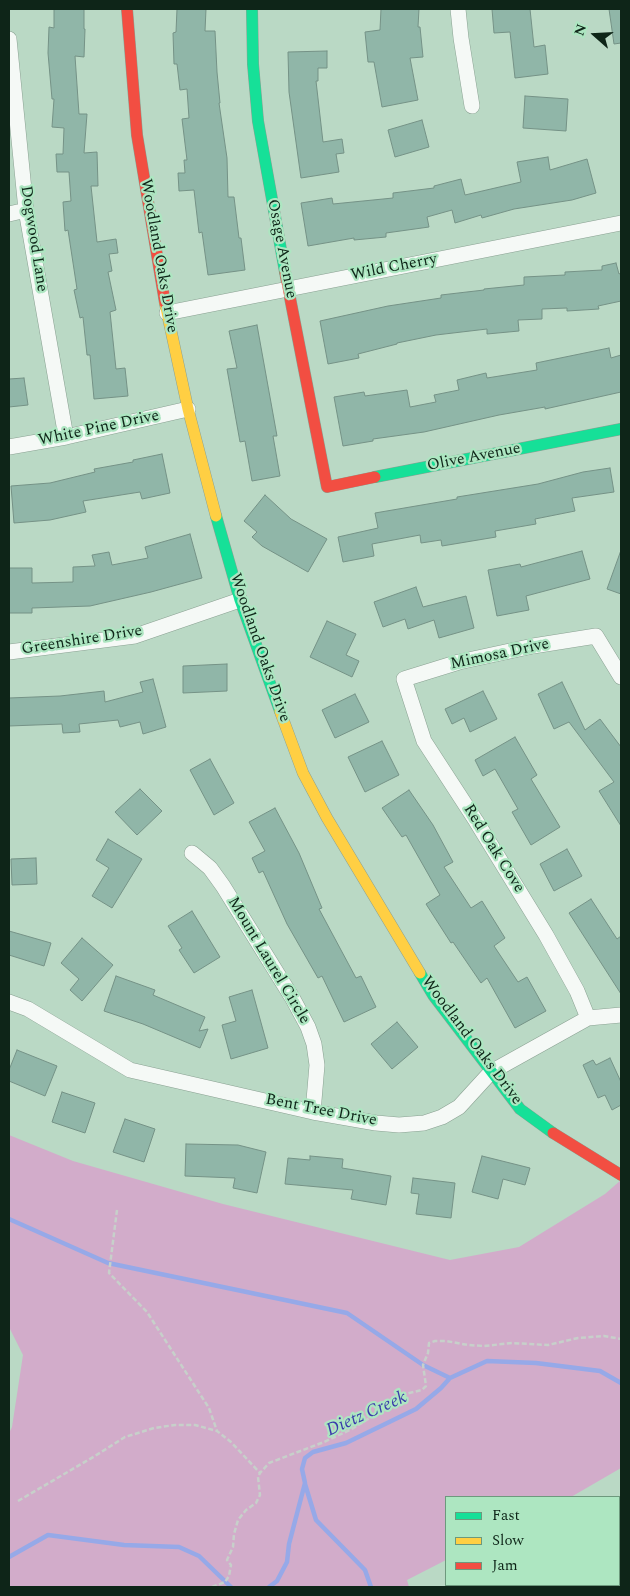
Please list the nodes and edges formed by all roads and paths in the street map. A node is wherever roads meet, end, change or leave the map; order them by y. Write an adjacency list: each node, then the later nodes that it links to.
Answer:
1 (127, 9): 10 (street, Woodland Oaks Drive)
2 (252, 9): 9 (street, Osage Avenue)
3 (458, 9): 5 (street)
4 (9, 39): 6 (street, Dogwood Lane)
5 (472, 106)
6 (26, 210): 7 (street); 13 (street, Dogwood Lane)
7 (9, 214)
8 (621, 223): 9 (street, Wild Cherry)
9 (288, 289): 10 (street, Wild Cherry); 15 (street, Osage Avenue)
10 (167, 312): 11 (street, Woodland Oaks Drive)
11 (188, 409): 13 (street, White Pine Drive); 16 (street, Woodland Oaks Drive)
12 (621, 429): 15 (street, Olive Avenue)
13 (66, 437): 14 (street, White Pine Drive)
14 (9, 447)
15 (327, 487)
16 (240, 600): 17 (street, Greenshire Drive); 24 (street, Woodland Oaks Drive)
17 (9, 652)
18 (621, 677): 19 (street, Mimosa Drive)
19 (404, 678): 23 (street, Red Oak Cove)
20 (192, 853): 25 (street, Mount Laurel Circle)
21 (9, 1002): 25 (street, Bent Tree Drive)
22 (621, 1015): 23 (street, Bent Tree Drive)
23 (588, 1018): 24 (street, Bent Tree Drive)
24 (491, 1072): 25 (street, Bent Tree Drive); 26 (street, Woodland Oaks Drive)
25 (313, 1112)
26 (621, 1175)
27 (117, 1210): 29 (path)
28 (621, 1339): 30 (path)
29 (217, 1431): 30 (path); 31 (path)
30 (260, 1473): 32 (path)
31 (18, 1501)
32 (212, 1587)

